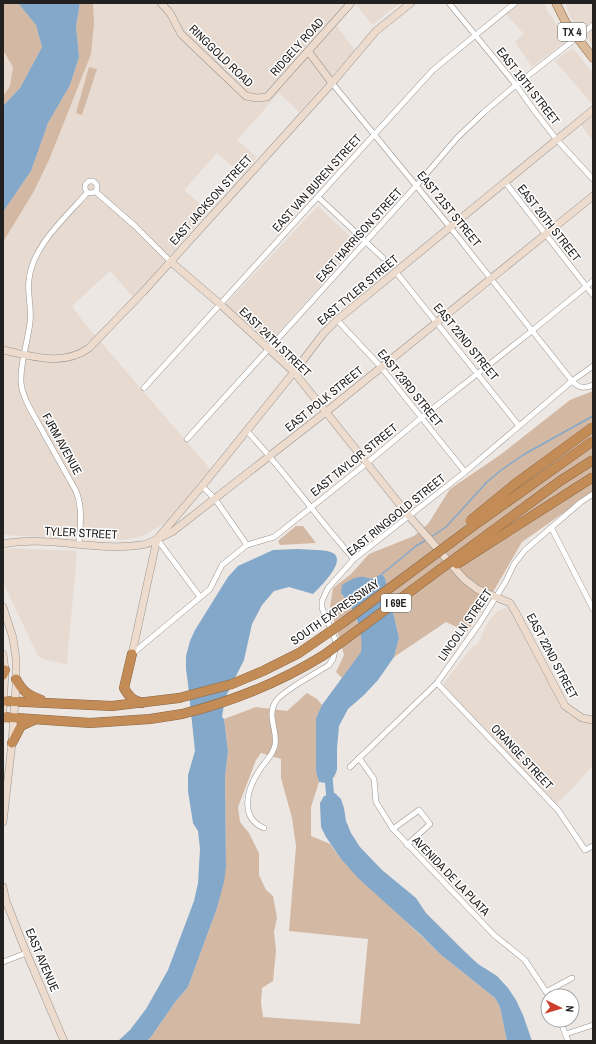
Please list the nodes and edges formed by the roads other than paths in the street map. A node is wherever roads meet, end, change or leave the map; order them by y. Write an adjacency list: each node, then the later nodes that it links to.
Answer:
1 (161, 3): 14 (street, RINGGOLD ROAD)
2 (351, 3): 10 (street, RIDGELY ROAD)
3 (411, 3): 12 (street, EAST JACKSON STREET)
4 (449, 3): 8 (street, EAST 19TH STREET)
5 (515, 3): 8 (street, EAST VAN BUREN STREET)
6 (556, 3): 9 (main road, TX 4)
7 (593, 25): 9 (street, EAST HARRISON STREET)
8 (476, 34): 13 (street, EAST 19TH STREET); 16 (street, EAST VAN BUREN STREET)
9 (576, 38): 11 (main road, TX 4); 13 (street, EAST HARRISON STREET)
10 (308, 50): 12 (street, EAST 21ST STREET); 14 (street, RIDGELY ROAD)
11 (593, 58)
12 (332, 83): 16 (street, EAST 21ST STREET); 29 (street, EAST JACKSON STREET)
13 (516, 85): 17 (street, EAST 19TH STREET); 20 (street, EAST HARRISON STREET)
14 (257, 98)
15 (593, 110): 17 (street, EAST TYLER STREET)
16 (374, 134): 20 (street, EAST 21ST STREET); 24 (street, EAST VAN BUREN STREET)
17 (557, 140): 18 (street, EAST 19TH STREET); 19 (street, EAST TYLER STREET)
18 (593, 179)
19 (505, 182): 25 (street, EAST TYLER STREET); 26 (street, EAST 20TH STREET)
20 (416, 186): 25 (street, EAST 21ST STREET); 27 (street, EAST HARRISON STREET)
21 (96, 192): 22 (street); 22 (street); 29 (street, EAST 24TH STREET)
22 (87, 193): 41 (street, FJRM AVENUE)
23 (593, 196): 26 (street, EAST POLK STREET)
24 (318, 197): 27 (street); 35 (street, EAST VAN BUREN STREET)
25 (450, 227): 30 (street, EAST TYLER STREET); 31 (street, EAST 21ST STREET)
26 (545, 234): 31 (street, EAST POLK STREET); 33 (street, EAST 20TH STREET)
27 (365, 242): 28 (street); 40 (street, EAST HARRISON STREET)
28 (383, 258)
29 (170, 262): 35 (street, EAST 24TH STREET); 41 (street, EAST JACKSON STREET)
30 (396, 272): 36 (street, EAST TYLER STREET); 37 (street, EAST 22ND STREET)
31 (490, 278): 37 (street, EAST POLK STREET); 38 (street, EAST 21ST STREET)
32 (593, 281): 33 (street, EAST TAYLOR STREET)
33 (586, 286): 34 (street, EAST 20TH STREET); 38 (street, EAST TAYLOR STREET)
34 (593, 295)
35 (220, 304): 40 (street, EAST 24TH STREET); 48 (street, EAST VAN BUREN STREET)
36 (337, 320): 43 (street, EAST 23RD STREET); 44 (street, EAST TYLER STREET)
37 (436, 323): 43 (street, EAST POLK STREET); 45 (street, EAST 22ND STREET)
38 (533, 330): 45 (street, EAST TAYLOR STREET); 46 (street, EAST 21ST STREET)
39 (3, 350): 41 (street, EAST JACKSON STREET)
40 (268, 350): 44 (street, EAST 24TH STREET); 54 (street, EAST HARRISON STREET)
41 (24, 355): 69 (street, FJRM AVENUE)
42 (593, 366): 46 (street, EAST RINGGOLD STREET)
43 (381, 367): 49 (street, EAST POLK STREET); 50 (street, EAST 23RD STREET)
44 (294, 372): 49 (street, EAST 24TH STREET); 53 (street, EAST TYLER STREET)
45 (478, 374): 50 (street, EAST TAYLOR STREET); 51 (street, EAST 22ND STREET)
46 (572, 382): 47 (street); 51 (street, EAST RINGGOLD STREET)
47 (593, 385)
48 (144, 388)
49 (326, 412): 56 (street, EAST POLK STREET); 58 (street, EAST 24TH STREET)
50 (421, 418): 58 (street, EAST TAYLOR STREET); 59 (street, EAST 23RD STREET)
51 (519, 426): 59 (street, EAST RINGGOLD STREET)
52 (593, 428): 73 (highway, bridge)
53 (246, 430): 56 (street); 61 (street, EAST TYLER STREET)
54 (187, 439)
55 (593, 441): 73 (highway, SOUTH EXPRESSWAY / I 69E, bridge)
56 (271, 456): 63 (street, EAST POLK STREET); 64 (street)
57 (593, 460): 74 (highway, I 69E, bridge)
58 (367, 464): 64 (street, EAST TAYLOR STREET); 65 (street, EAST 24TH STREET)
59 (465, 472): 65 (street, EAST RINGGOLD STREET)
60 (593, 477): 74 (highway, bridge)
61 (202, 486): 63 (street); 67 (street, EAST TYLER STREET)
62 (593, 494): 66 (street, LINCOLN STREET)
63 (215, 499): 67 (street, EAST POLK STREET); 70 (street)
64 (312, 508): 70 (street, EAST TAYLOR STREET); 72 (street)
65 (409, 516): 71 (street, EAST 24TH STREET); 72 (street, EAST RINGGOLD STREET)
66 (551, 527): 76 (street, LINCOLN STREET); 78 (street)
67 (156, 539): 69 (street, TYLER STREET); 75 (street); 80 (street)
68 (3, 544): 69 (street, TYLER STREET)
69 (78, 544)
70 (248, 545): 75 (street, EAST TAYLOR STREET)
71 (434, 546): 76 (street, EAST 22ND STREET)
72 (354, 559): 96 (street, EAST RINGGOLD STREET)
73 (384, 592): 85 (highway, SOUTH EXPRESSWAY / I 69E, bridge)
74 (407, 596): 90 (highway, I 69E, bridge)
75 (200, 597): 80 (street, EAST TAYLOR STREET)
76 (497, 597): 83 (street, LINCOLN STREET); 91 (street, EAST 22ND STREET)
77 (3, 606): 82 (street)
78 (593, 609)
79 (3, 654): 81 (street)
80 (132, 654): 85 (highway)
81 (4, 673): 86 (street)
82 (16, 678): 84 (street); 87 (highway)
83 (437, 683): 93 (street, LINCOLN STREET); 99 (street, ORANGE STREET)
84 (14, 701): 86 (highway, SOUTH EXPRESSWAY); 87 (highway, SOUTH EXPRESSWAY / I 69E); 89 (street)
85 (144, 703): 87 (highway, SOUTH EXPRESSWAY / I 69E)
86 (3, 704)
87 (54, 704)
88 (3, 717): 89 (highway)
89 (14, 717): 90 (highway, I 69E); 92 (street)
90 (35, 719): 92 (highway)
91 (593, 720)
92 (12, 743): 95 (street)
93 (359, 758): 94 (street, LINCOLN STREET); 97 (street, AVENIDA DE LA PLATA)
94 (350, 767)
95 (3, 822)
96 (264, 828)
97 (393, 829): 98 (street, AVENIDA DE LA PLATA); 98 (street)
98 (407, 845): 104 (street, AVENIDA DE LA PLATA)
99 (593, 846)
100 (3, 887): 101 (street, EAST AVENUE)
101 (26, 953): 102 (street); 109 (street, EAST AVENUE)
102 (3, 962)
103 (572, 978): 105 (street)
104 (543, 988)
105 (556, 988)
106 (593, 1025): 108 (street)
107 (563, 1028): 108 (street)
108 (566, 1034): 110 (street)
109 (64, 1041)
110 (568, 1041)

